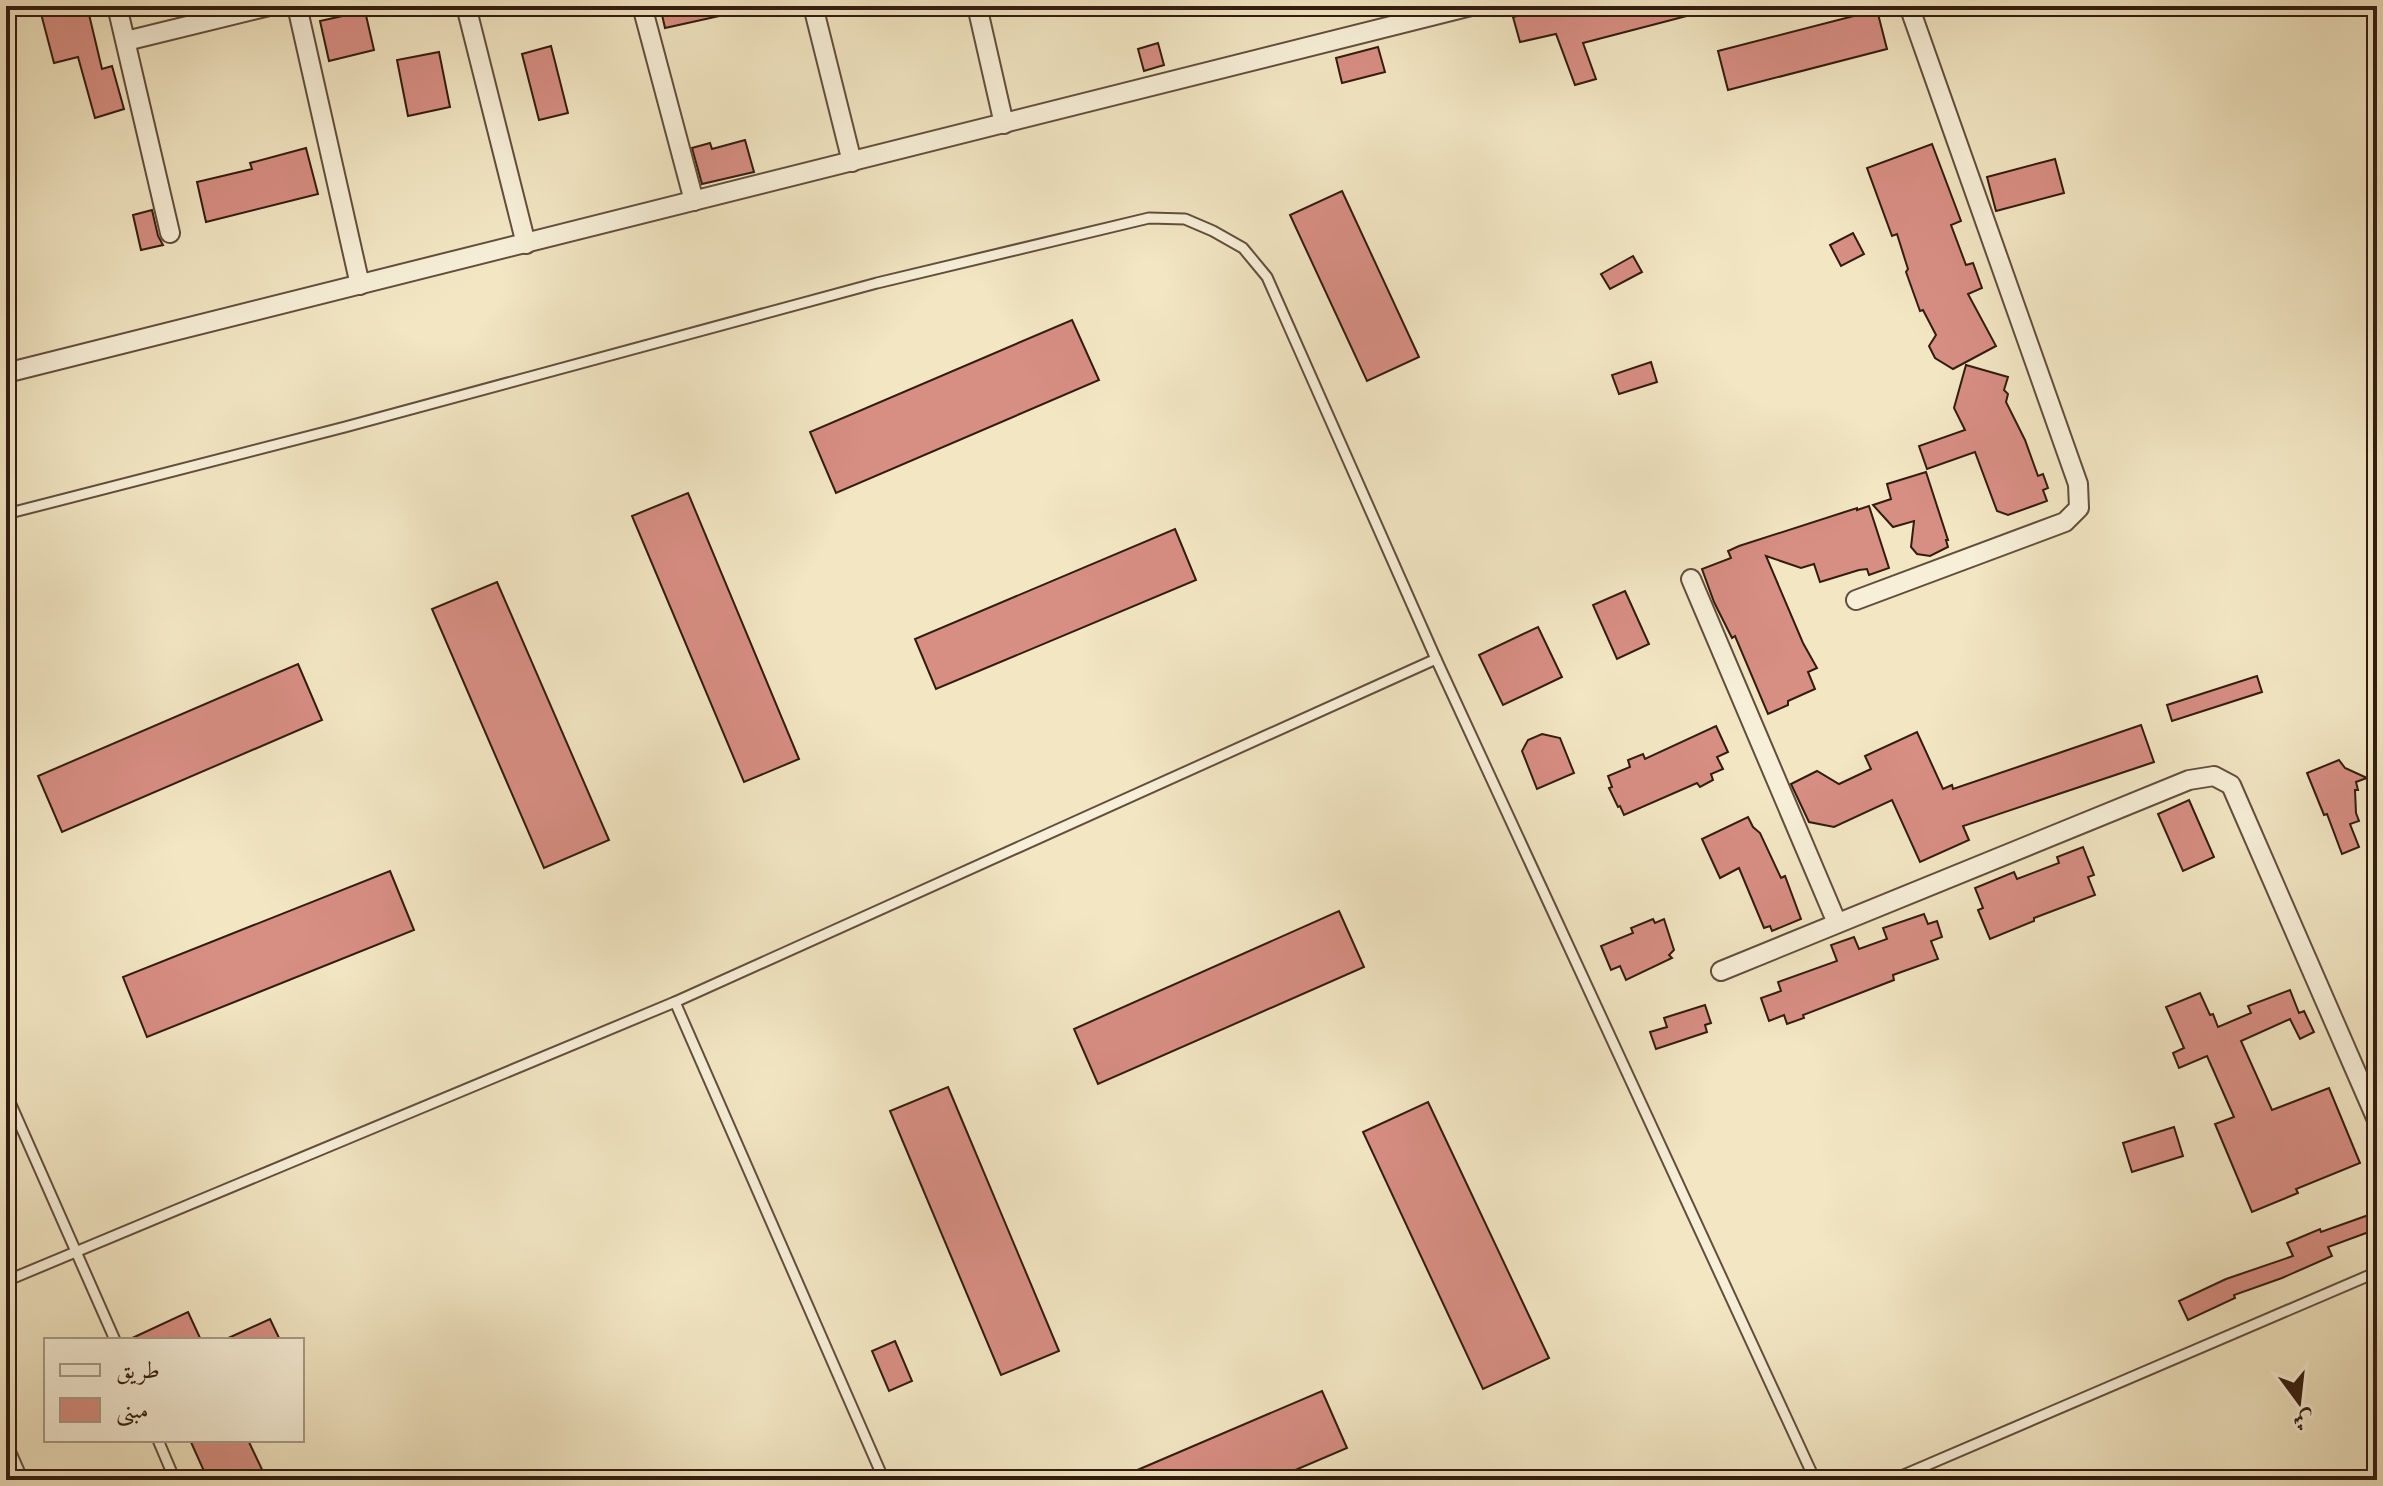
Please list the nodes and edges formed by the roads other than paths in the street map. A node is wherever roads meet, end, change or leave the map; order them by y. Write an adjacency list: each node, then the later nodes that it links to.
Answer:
1 (117, 6): 10 (street)
2 (269, 6): 10 (street)
3 (297, 6): 16 (street)
4 (466, 6): 15 (street)
5 (642, 6): 13 (street)
6 (813, 6): 12 (street)
7 (977, 6): 11 (street)
8 (1471, 6): 11 (street)
9 (1909, 6): 20 (street)
10 (126, 41): 14 (street)
11 (1004, 124): 12 (street)
12 (852, 162): 13 (street)
13 (694, 201): 15 (street)
14 (170, 233)
15 (526, 244): 16 (street)
16 (360, 285): 17 (street)
17 (6, 373)
18 (6, 514): 21 (lane)
19 (1691, 579): 22 (street)
20 (1856, 600)
21 (1436, 659): 24 (lane); 36 (lane)
22 (1837, 923): 23 (street); 26 (street)
23 (1721, 971)
24 (675, 1002): 27 (lane); 35 (lane)
25 (6, 1093): 27 (lane)
26 (2377, 1120)
27 (77, 1250): 29 (lane); 30 (lane)
28 (2377, 1272): 37 (lane)
29 (6, 1281)
30 (114, 1338)
31 (6, 1441): 33 (lane)
32 (159, 1442): 34 (lane)
33 (23, 1480)
34 (175, 1480)
35 (884, 1480)
36 (1815, 1480)
37 (1892, 1480)

